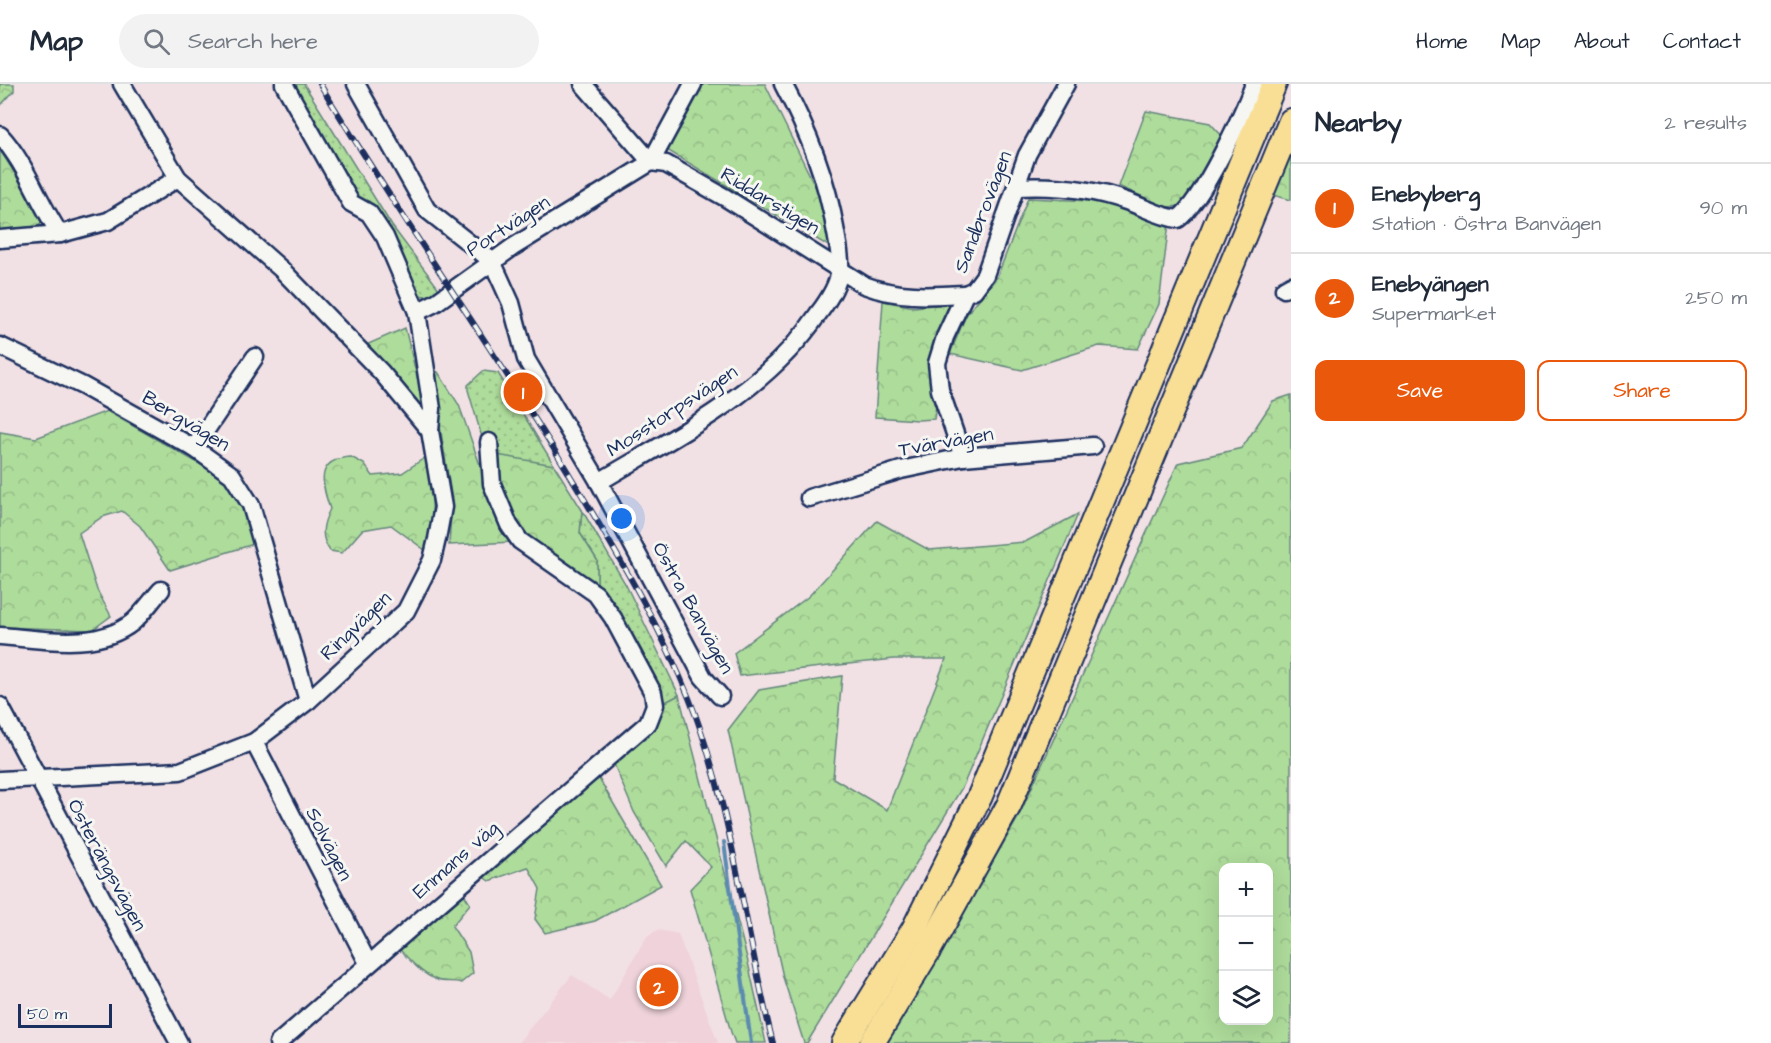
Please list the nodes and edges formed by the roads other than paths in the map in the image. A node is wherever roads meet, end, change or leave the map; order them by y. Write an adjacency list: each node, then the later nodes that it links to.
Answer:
1 (122, 84): 13 (street)
2 (284, 84): 20 (street)
3 (356, 84): 17 (street, Östra Banvägen)
4 (583, 84): 12 (street)
5 (693, 84): 12 (street)
6 (783, 84): 18 (street, Mosstorpsvägen)
7 (1066, 84): 14 (street, Sandbrovägen)
8 (1254, 84): 14 (street)
9 (1274, 84): 39 (highway)
10 (1291, 121): 42 (highway)
11 (0, 135): 15 (street)
12 (651, 162): 17 (street, Portvägen); 18 (street, Riddarstigen)
13 (178, 178): 15 (street); 23 (street)
14 (1016, 187): 19 (street, Sandbrovägen)
15 (60, 234): 16 (street)
16 (0, 239)
17 (492, 261): 20 (street, Portvägen); 28 (street, Östra Banvägen)
18 (840, 269): 19 (street, Riddarstigen); 28 (street, Mosstorpsvägen)
19 (965, 294): 27 (street, Sandbrovägen)
20 (417, 312): 23 (street)
21 (0, 346): 26 (street, Bergvägen)
22 (255, 357): 26 (street)
23 (430, 431): 33 (street, Ringvägen)
24 (489, 442): 38 (street, Enmans väg)
25 (1093, 446): 27 (street, Tvärvägen)
26 (194, 448): 33 (street, Bergvägen)
27 (963, 456): 29 (street, Tvärvägen)
28 (599, 482): 32 (street, Östra Banvägen)
29 (809, 498)
30 (161, 590): 31 (street)
31 (0, 636)
32 (720, 696)
33 (308, 701): 35 (street, Ringvägen)
34 (0, 706): 36 (street, Österängsvägen)
35 (254, 742): 36 (street, Ringvägen); 38 (street, Solvägen)
36 (37, 779): 37 (street, Ringvägen); 40 (street, Österängsvägen)
37 (0, 780)
38 (368, 963): 41 (street, Enmans väg)
39 (846, 1040)
40 (179, 1043)
41 (278, 1043)
42 (872, 1043)

